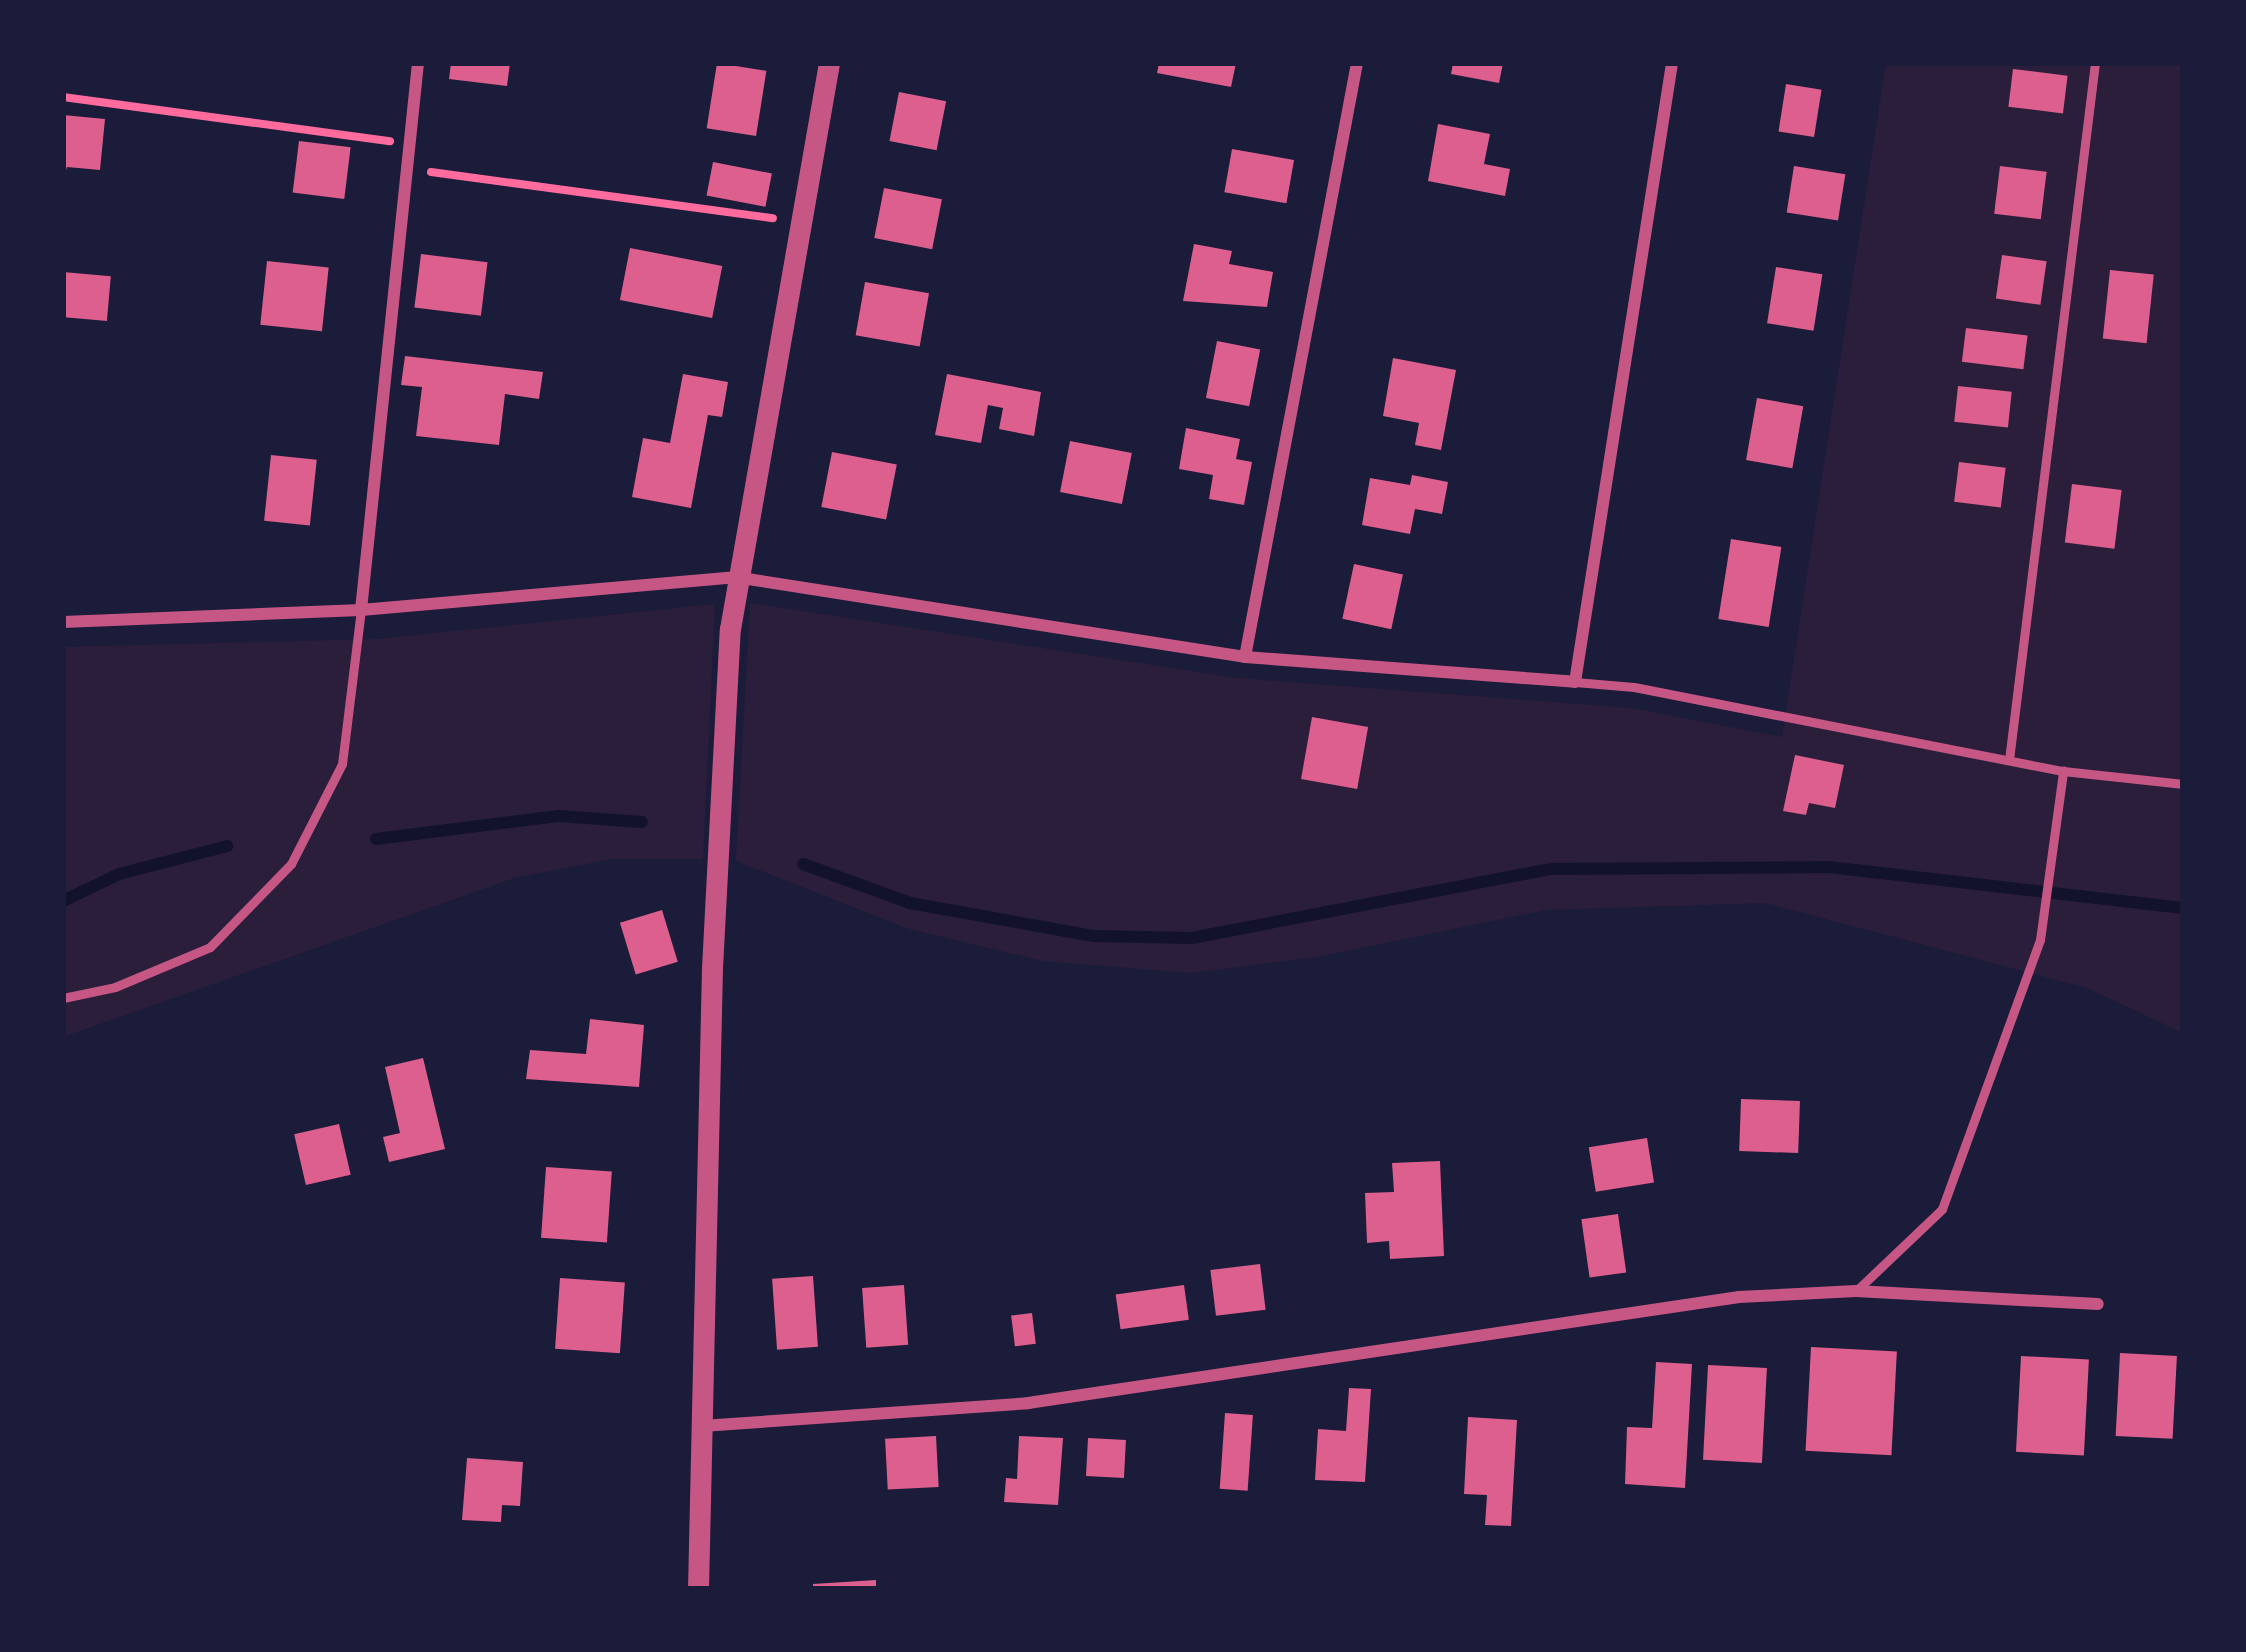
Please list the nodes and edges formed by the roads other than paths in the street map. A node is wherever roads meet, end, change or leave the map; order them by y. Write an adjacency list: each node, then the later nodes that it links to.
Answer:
1 (418, 63): 7 (street)
2 (829, 63): 6 (street)
3 (1357, 63): 9 (street)
4 (1672, 63): 10 (street)
5 (2095, 63): 11 (lane)
6 (735, 577): 7 (street); 9 (street); 17 (street)
7 (361, 610): 8 (street); 14 (lane)
8 (63, 622)
9 (1245, 657): 10 (street)
10 (1575, 682): 11 (lane)
11 (2009, 760): 12 (lane)
12 (2063, 771): 13 (lane); 15 (lane)
13 (2183, 784)
14 (63, 998)
15 (1856, 1291): 16 (street); 17 (street)
16 (2098, 1304)
17 (702, 1426): 18 (street)
18 (698, 1589)

